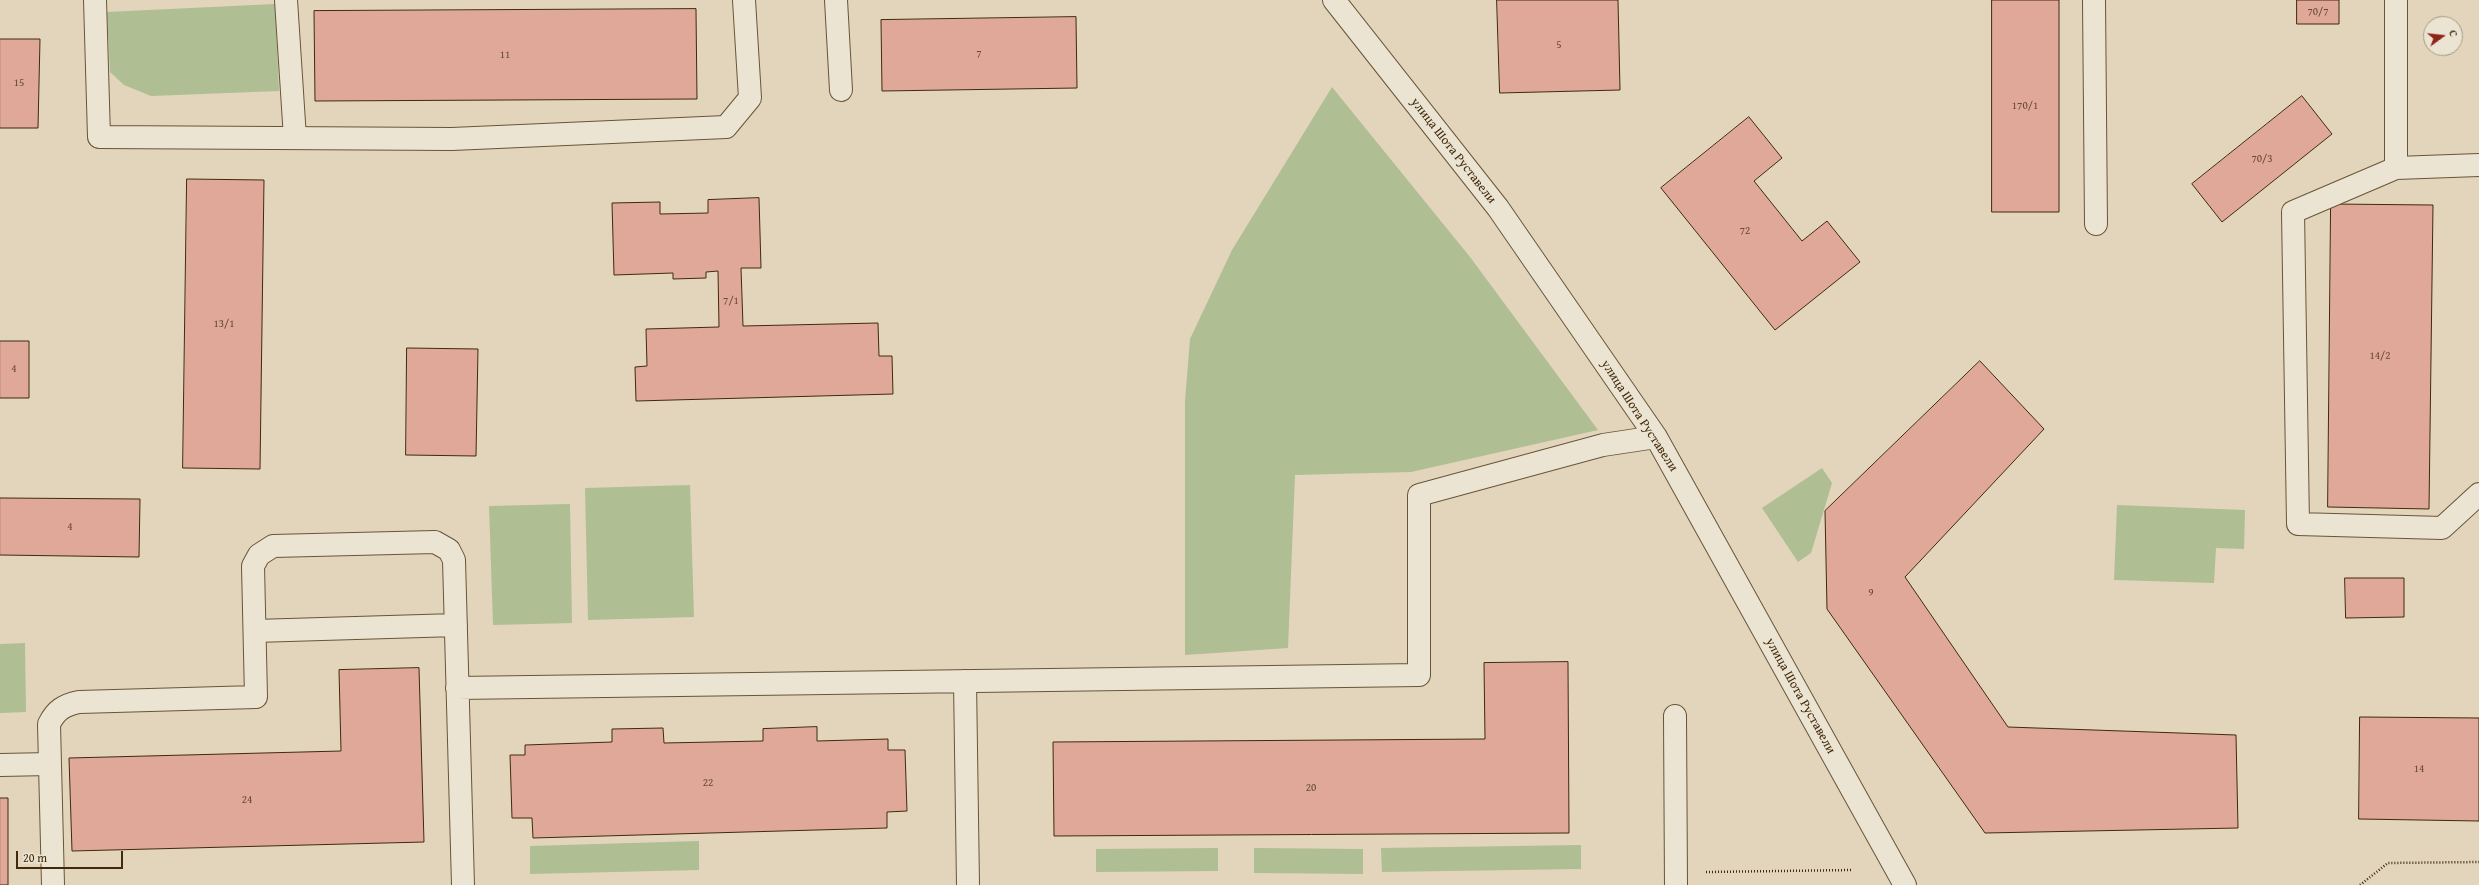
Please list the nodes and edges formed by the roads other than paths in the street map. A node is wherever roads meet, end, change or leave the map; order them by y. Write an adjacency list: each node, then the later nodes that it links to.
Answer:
1 (95, 0): 9 (street)
2 (286, 0): 9 (street)
3 (744, 0): 9 (street)
4 (836, 0): 8 (street)
5 (1334, 0): 13 (street, улица Шота Руставели)
6 (2094, 0): 12 (street)
7 (2396, 0): 11 (street)
8 (841, 90)
9 (295, 138)
10 (2479, 165): 11 (street)
11 (2396, 168): 14 (street)
12 (2096, 224)
13 (1656, 436): 17 (street); 26 (street, улица Шота Руставели)
14 (2479, 494)
15 (456, 625): 16 (street); 16 (street); 18 (street)
16 (255, 631): 20 (street)
17 (965, 681): 18 (street); 25 (street)
18 (457, 688): 24 (street)
19 (1675, 716): 22 (street)
20 (50, 764): 21 (street); 23 (street)
21 (0, 765)
22 (1676, 879)
23 (54, 885)
24 (463, 885)
25 (968, 885)
26 (1905, 885)

